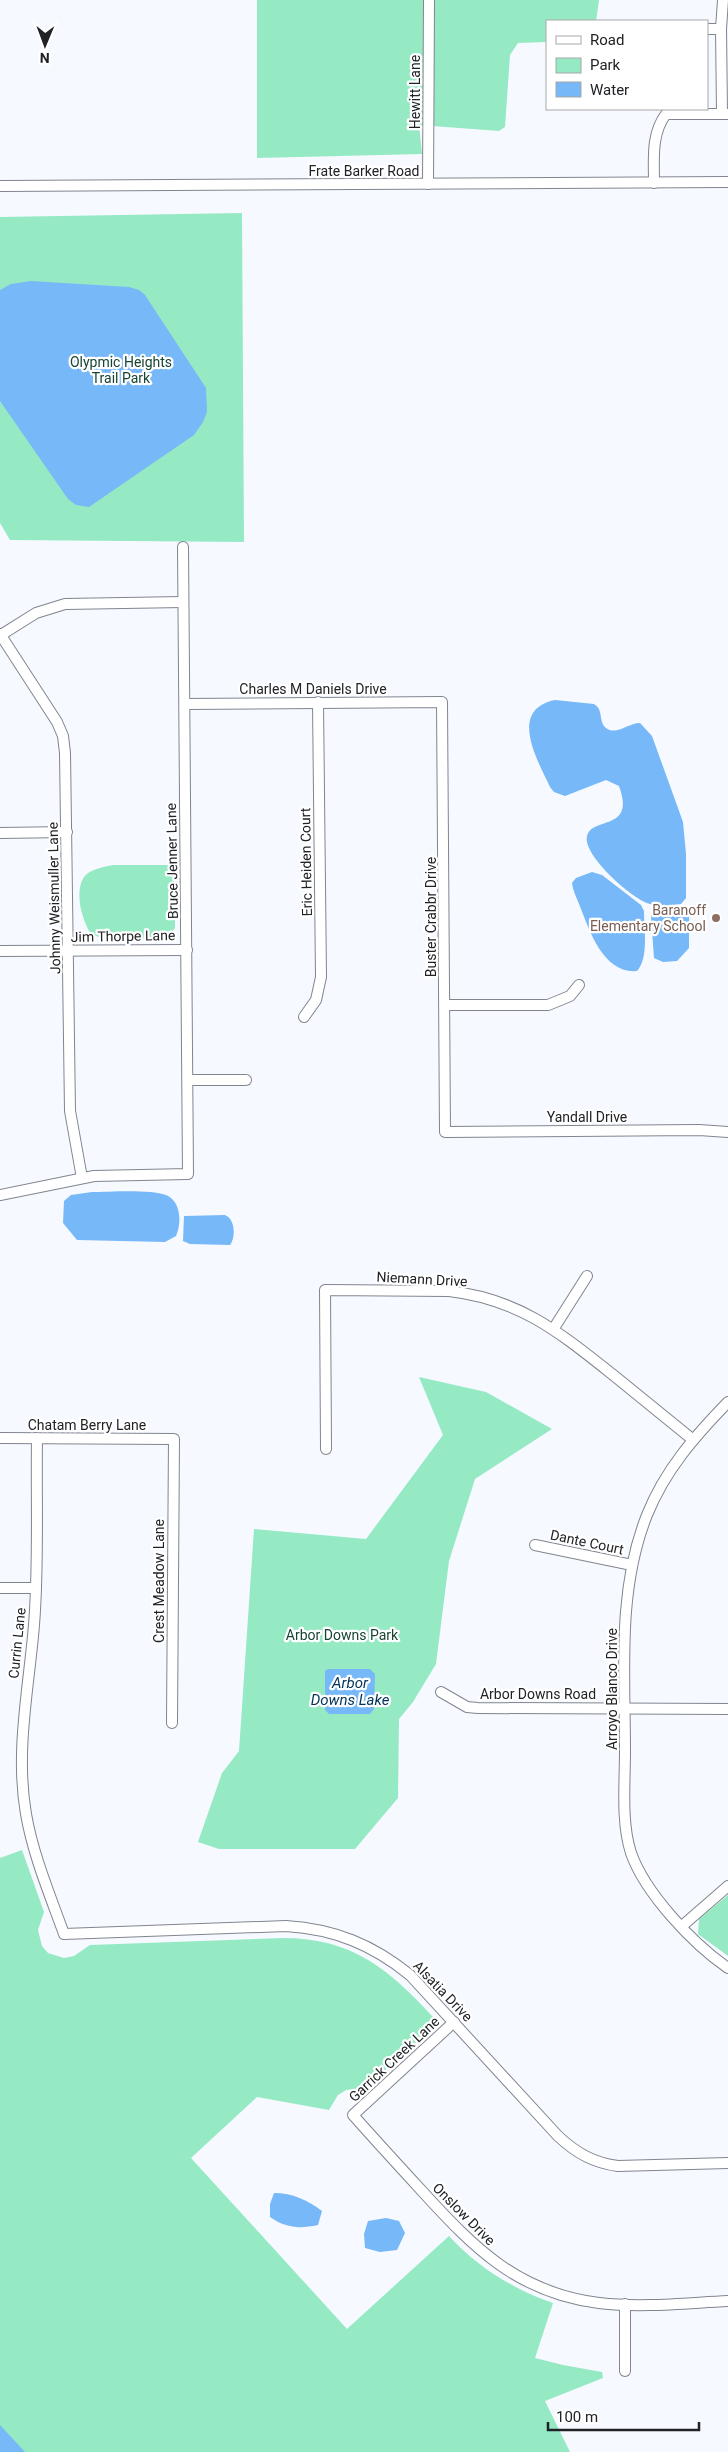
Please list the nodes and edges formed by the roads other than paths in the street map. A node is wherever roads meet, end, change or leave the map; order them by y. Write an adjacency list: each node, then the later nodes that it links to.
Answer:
1 (429, 0): 8 (street, Hewitt Lane)
2 (723, 0): 4 (street)
3 (708, 29): 4 (street)
4 (721, 29): 5 (street)
5 (725, 114): 6 (street)
6 (654, 182): 7 (street, Frate Barker Road); 8 (street, Frate Barker Road)
7 (728, 182)
8 (428, 184): 9 (street, Frate Barker Road)
9 (0, 186)
10 (183, 547): 11 (street, Bruce Jenner Lane)
11 (184, 602): 12 (street); 15 (street, Bruce Jenner Lane)
12 (0, 634): 16 (street, Johnny Weismuller Lane)
13 (318, 702): 14 (street, Charles M Daniels Drive); 15 (street, Charles M Daniels Drive); 23 (street, Eric Heiden Court)
14 (442, 702): 22 (street, Buster Crabbr Drive)
15 (185, 704): 18 (street, Bruce Jenner Lane)
16 (67, 832): 17 (street); 20 (street, Johnny Weismuller Lane)
17 (0, 833)
18 (187, 950): 20 (street, Jim Thorpe Lane); 24 (street, Bruce Jenner Lane)
19 (0, 951): 20 (street, Jim Thorpe Lane)
20 (68, 951): 28 (street, Johnny Weismuller Lane)
21 (579, 985): 22 (street)
22 (446, 1005): 26 (street, Buster Crabbr Drive)
23 (304, 1017)
24 (189, 1080): 25 (street); 28 (street, Bruce Jenner Lane)
25 (246, 1080)
26 (445, 1132): 27 (street, Yandall Drive)
27 (728, 1132)
28 (82, 1178): 29 (street)
29 (0, 1195)
30 (587, 1276): 31 (street)
31 (554, 1328): 36 (street, Niemann Drive); 37 (street, Niemann Drive)
32 (728, 1402): 36 (street, Arroyo Blanco Drive)
33 (0, 1438): 34 (street, Chatam Berry Lane)
34 (37, 1438): 35 (street, Chatam Berry Lane); 41 (street, Currin Lane)
35 (174, 1439): 45 (street, Crest Meadow Lane)
36 (692, 1439): 39 (street, Arroyo Blanco Drive)
37 (326, 1449)
38 (535, 1545): 39 (street, Dante Court)
39 (632, 1565): 43 (street, Arroyo Blanco Drive)
40 (0, 1588): 41 (street)
41 (36, 1588): 48 (street, Currin Lane)
42 (441, 1692): 43 (street, Arbor Downs Road)
43 (625, 1708): 44 (street, Arbor Downs Road); 47 (street, Arroyo Blanco Drive)
44 (728, 1709)
45 (172, 1723)
46 (728, 1886): 47 (street)
47 (682, 1926): 49 (street, Arroyo Blanco Drive)
48 (64, 1934): 50 (street, Alsatia Drive)
49 (728, 1968)
50 (454, 2022): 51 (street, Garrick Creek Lane); 52 (street, Alsatia Drive)
51 (352, 2115): 54 (street, Onslow Drive)
52 (728, 2163)
53 (728, 2301): 54 (street, Onslow Drive)
54 (625, 2304): 55 (street)
55 (624, 2371)

